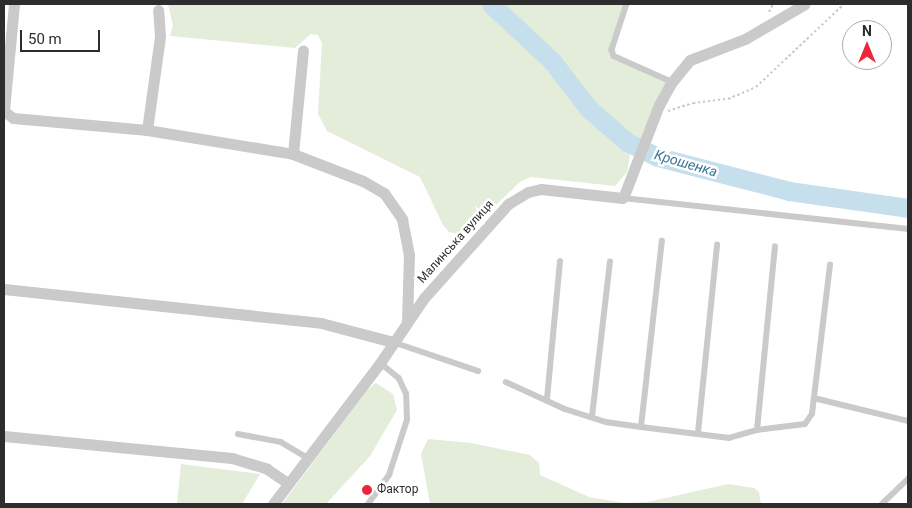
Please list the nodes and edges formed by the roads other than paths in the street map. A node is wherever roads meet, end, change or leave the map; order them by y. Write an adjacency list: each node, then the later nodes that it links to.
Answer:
1 (14, 4): 7 (street)
2 (627, 4): 6 (lane)
3 (805, 4): 6 (street)
4 (158, 10): 8 (street)
5 (303, 50): 9 (street)
6 (672, 82): 10 (street)
7 (4, 110): 8 (street)
8 (147, 130): 9 (street)
9 (293, 154): 19 (street)
10 (624, 195): 11 (lane, Малинська вулиця); 19 (street, Малинська вулиця)
11 (908, 229)
12 (662, 241): 28 (lane)
13 (718, 245): 30 (lane)
14 (775, 247): 29 (lane)
15 (560, 262): 25 (lane)
16 (610, 262): 26 (lane)
17 (830, 265): 24 (lane)
18 (4, 289): 20 (street)
19 (407, 323): 20 (street, Малинська вулиця)
20 (393, 342): 21 (street, Малинська вулиця); 22 (lane)
21 (380, 362): 33 (street, Малинська вулиця); 37 (lane)
22 (478, 371)
23 (506, 382): 25 (lane)
24 (814, 398): 27 (lane); 29 (lane)
25 (547, 399): 26 (lane)
26 (592, 417): 28 (lane)
27 (908, 421)
28 (641, 427): 30 (lane)
29 (757, 430): 30 (lane)
30 (698, 433)
31 (238, 434): 33 (lane)
32 (4, 436): 35 (street)
33 (308, 458): 35 (street, Малинська вулиця)
34 (908, 479): 38 (lane)
35 (288, 483): 36 (street, Малинська вулиця)
36 (273, 504)
37 (368, 504)
38 (882, 504)

